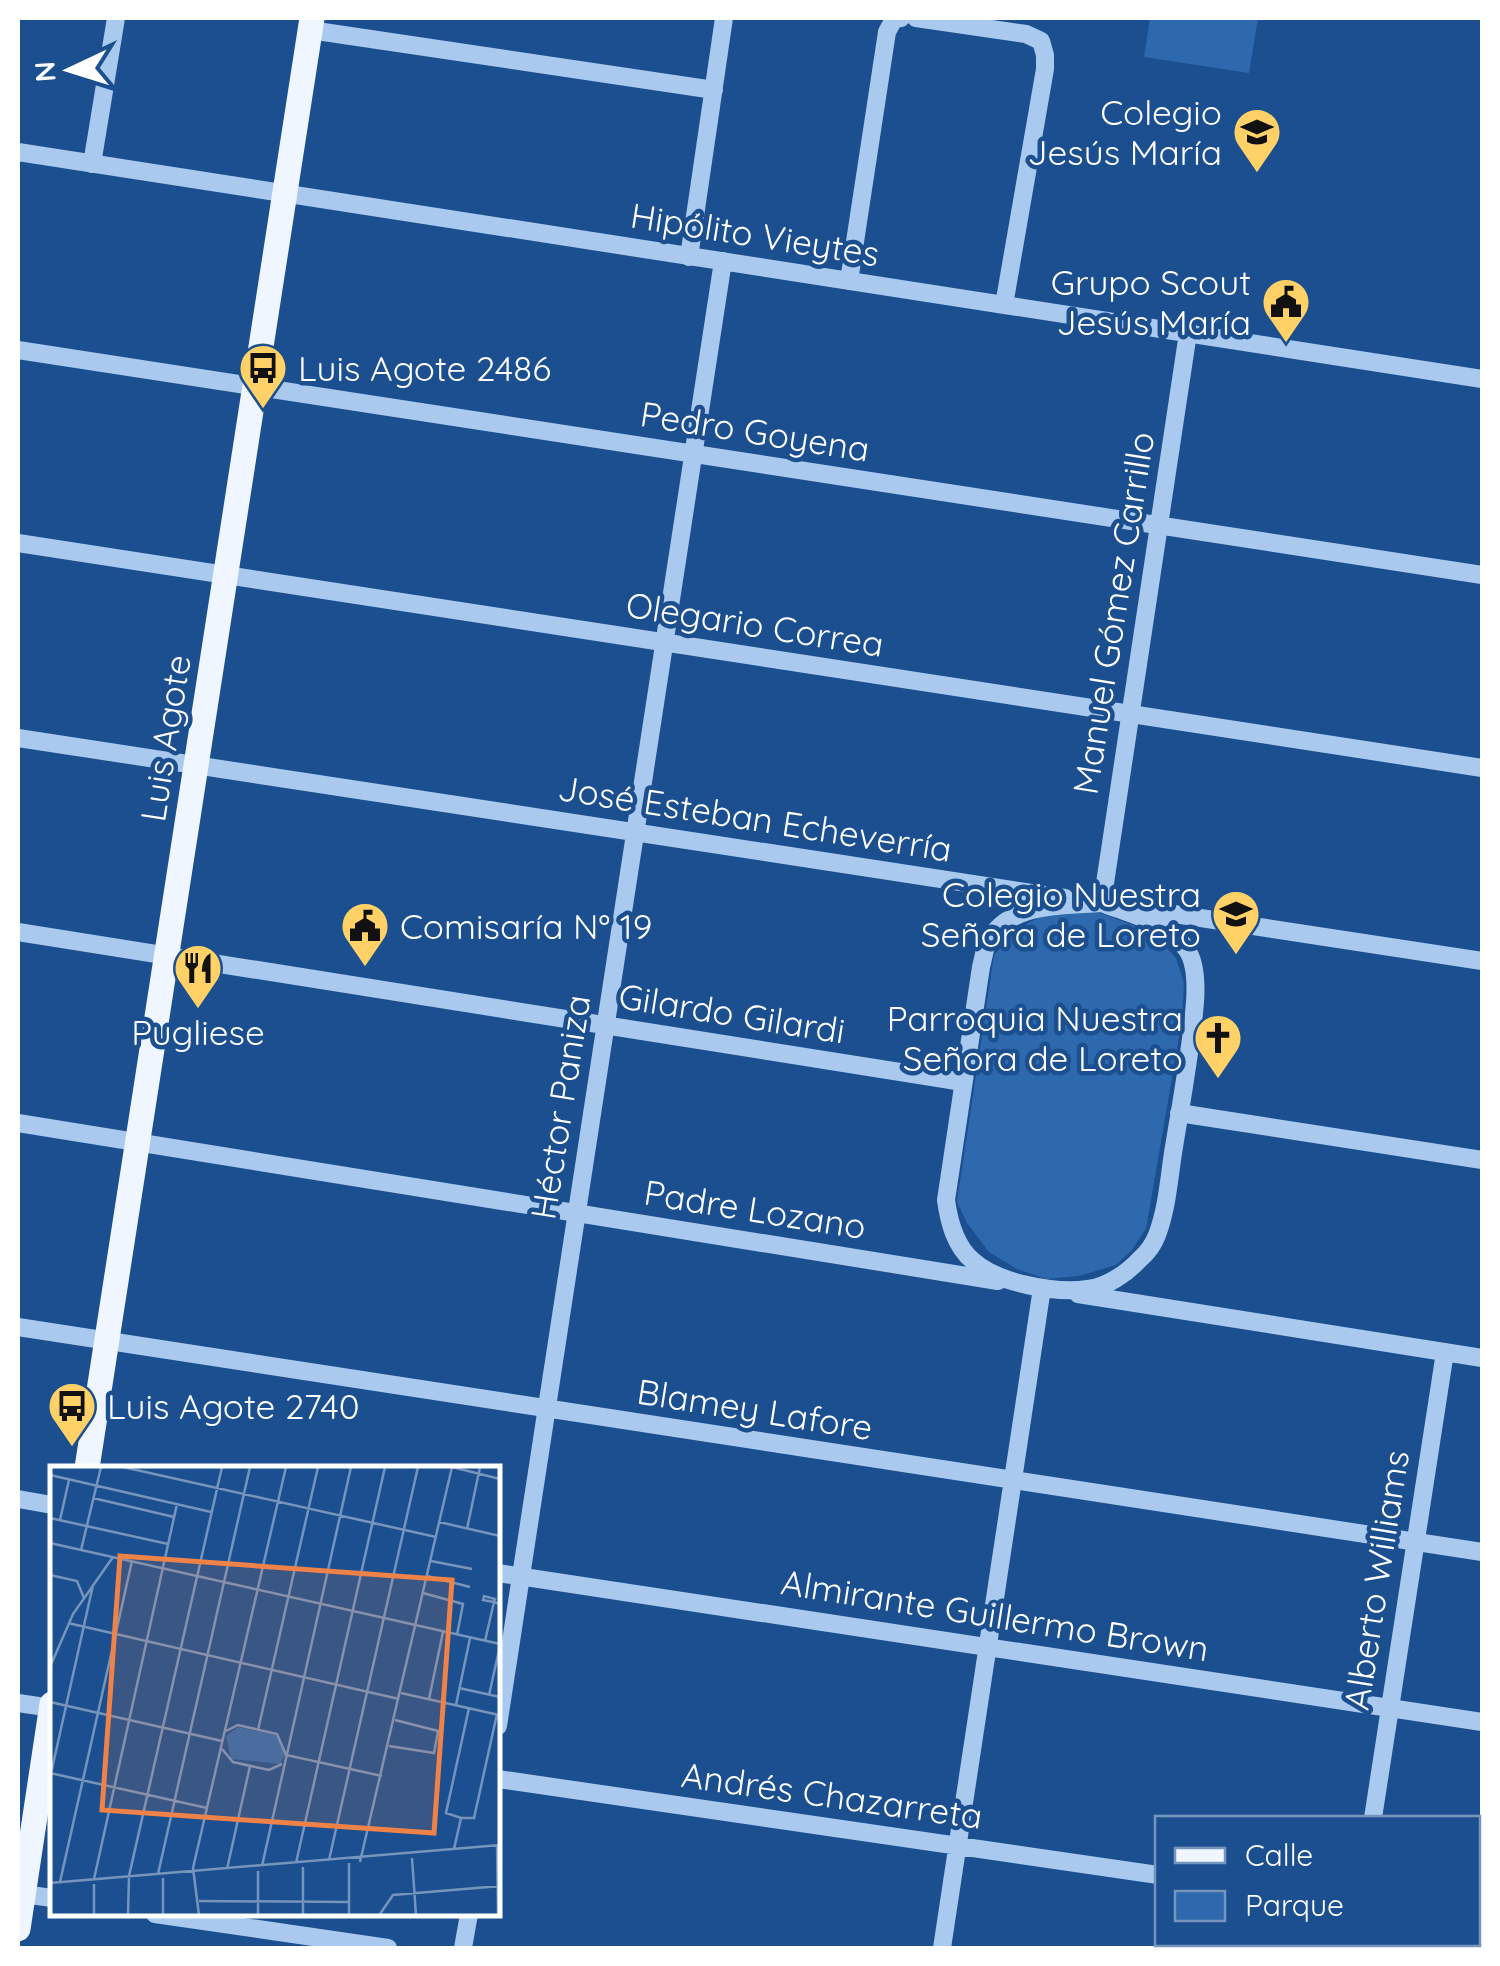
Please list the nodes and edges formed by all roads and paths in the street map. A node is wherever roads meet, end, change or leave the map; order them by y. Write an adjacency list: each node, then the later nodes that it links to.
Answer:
1 (116, 18): 8 (street)
2 (724, 18): 6 (street)
3 (898, 18): 12 (street)
4 (916, 18): 13 (street)
5 (311, 24): 6 (street); 9 (main road, Luis Agote)
6 (714, 90): 10 (street)
7 (18, 152): 8 (street, Hipólito Vieytes)
8 (92, 164): 9 (street, Hipólito Vieytes)
9 (284, 194): 10 (street, Hipólito Vieytes); 17 (main road, Luis Agote)
10 (689, 257): 11 (street, Hipólito Vieytes)
11 (723, 261): 12 (street, Hipólito Vieytes); 18 (street, Héctor Paniza)
12 (849, 281): 13 (street, Hipólito Vieytes)
13 (1004, 304): 14 (street, Hipólito Vieytes)
14 (1188, 333): 16 (street, Hipólito Vieytes); 19 (street, Manuel Gómez Carrillo)
15 (18, 350): 17 (street, Pedro Goyena)
16 (1482, 379)
17 (255, 387): 18 (street, Pedro Goyena); 21 (main road, Luis Agote)
18 (694, 454): 19 (street, Pedro Goyena); 23 (street, Héctor Paniza)
19 (1159, 525): 22 (street, Pedro Goyena); 24 (street, Manuel Gómez Carrillo)
20 (18, 543): 21 (street, Olegario Correa)
21 (226, 573): 23 (street, Olegario Correa); 26 (main road, Luis Agote)
22 (1482, 575)
23 (664, 642): 24 (street, Olegario Correa); 28 (street, Héctor Paniza)
24 (1130, 715): 27 (street, Olegario Correa); 29 (street, Manuel Gómez Carrillo)
25 (18, 738): 26 (street, José Esteban Echeverría)
26 (197, 766): 28 (street, José Esteban Echeverría); 31 (main road, Luis Agote)
27 (1482, 768)
28 (635, 832): 29 (street, José Esteban Echeverría); 33 (street, Héctor Paniza)
29 (1102, 904): 32 (street, José Esteban Echeverría); 34 (street); 35 (street)
30 (18, 932): 31 (street, Gilardo Gilardi)
31 (168, 954): 33 (street, Gilardo Gilardi); 37 (main road, Luis Agote)
32 (1482, 962)
33 (605, 1026): 34 (street, Gilardo Gilardi); 39 (street, Héctor Paniza)
34 (963, 1082): 40 (street)
35 (1180, 1114): 38 (street); 40 (street)
36 (18, 1123): 37 (street, Padre Lozano)
37 (139, 1142): 39 (street, Padre Lozano); 42 (main road, Luis Agote)
38 (1482, 1160)
39 (577, 1213): 40 (street, Padre Lozano); 45 (street, Héctor Paniza)
40 (1042, 1288): 43 (street, Padre Lozano); 47 (street)
41 (18, 1327): 42 (street, Blamey Lafore)
42 (108, 1340): 45 (street, Blamey Lafore); 46 (main road, Luis Agote)
43 (1445, 1352): 44 (street, Padre Lozano); 50 (street, Alberto Williams)
44 (1482, 1358)
45 (546, 1410): 47 (street, Blamey Lafore); 53 (street, Héctor Paniza)
46 (88, 1466)
47 (1014, 1481): 50 (street, Blamey Lafore); 54 (street)
48 (18, 1499): 49 (street)
49 (50, 1505)
50 (1415, 1542): 51 (street, Blamey Lafore); 57 (street, Alberto Williams)
51 (1482, 1552)
52 (500, 1573): 53 (street, Almirante Guillermo Brown)
53 (520, 1576): 54 (street, Almirante Guillermo Brown); 58 (street, Héctor Paniza)
54 (989, 1646): 57 (street, Almirante Guillermo Brown); 63 (street)
55 (18, 1703): 56 (street)
56 (50, 1707)
57 (1390, 1708): 60 (street, Almirante Guillermo Brown); 62 (street, Alberto Williams)
58 (500, 1712)
59 (50, 1720): 65 (main road)
60 (1482, 1722)
61 (500, 1779): 63 (street, Andrés Chazarreta)
62 (1373, 1816)
63 (958, 1846): 64 (street, Andrés Chazarreta); 72 (street)
64 (1155, 1874)
65 (23, 1894): 66 (street); 69 (main road)
66 (50, 1898)
67 (169, 1916): 70 (street)
68 (468, 1916): 71 (street)
69 (18, 1928)
70 (388, 1948)
71 (463, 1948)
72 (942, 1948)

